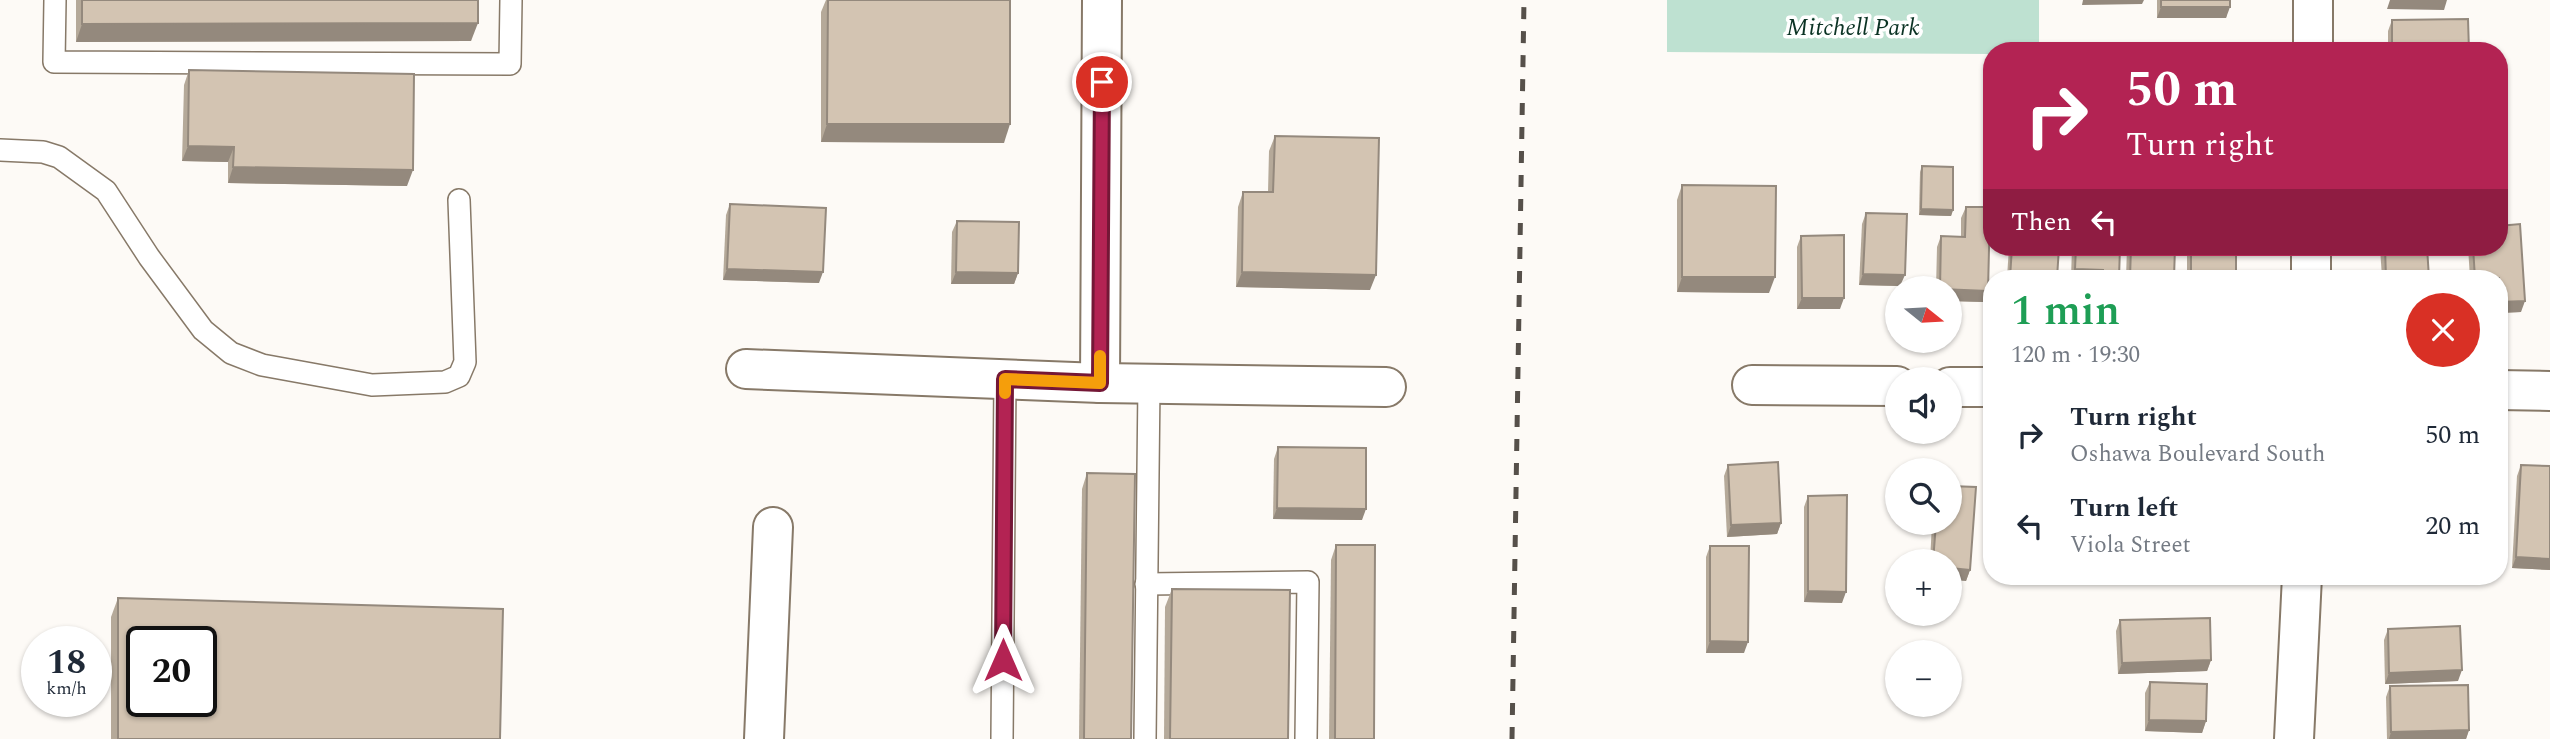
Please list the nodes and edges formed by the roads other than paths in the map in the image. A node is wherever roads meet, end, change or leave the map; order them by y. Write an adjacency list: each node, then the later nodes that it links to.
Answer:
1 (55, 0): 2 (lane)
2 (511, 0)
3 (1102, 0): 10 (street)
4 (2313, 0): 5 (street)
5 (2313, 42)
6 (0, 150): 7 (lane)
7 (459, 200)
8 (746, 369): 9 (street)
9 (1005, 379): 10 (street); 23 (lane)
10 (1100, 383): 11 (street)
11 (1149, 384): 14 (street); 20 (lane)
12 (1752, 385): 13 (street)
13 (1885, 386)
14 (1387, 387)
15 (1962, 387): 16 (street)
16 (1983, 387)
17 (2508, 390): 18 (street)
18 (2550, 391)
19 (773, 527): 22 (street)
20 (1146, 584): 24 (lane); 25 (lane)
21 (2302, 585): 26 (street)
22 (764, 739)
23 (1002, 739)
24 (1144, 739)
25 (1306, 739)
26 (2294, 739)

